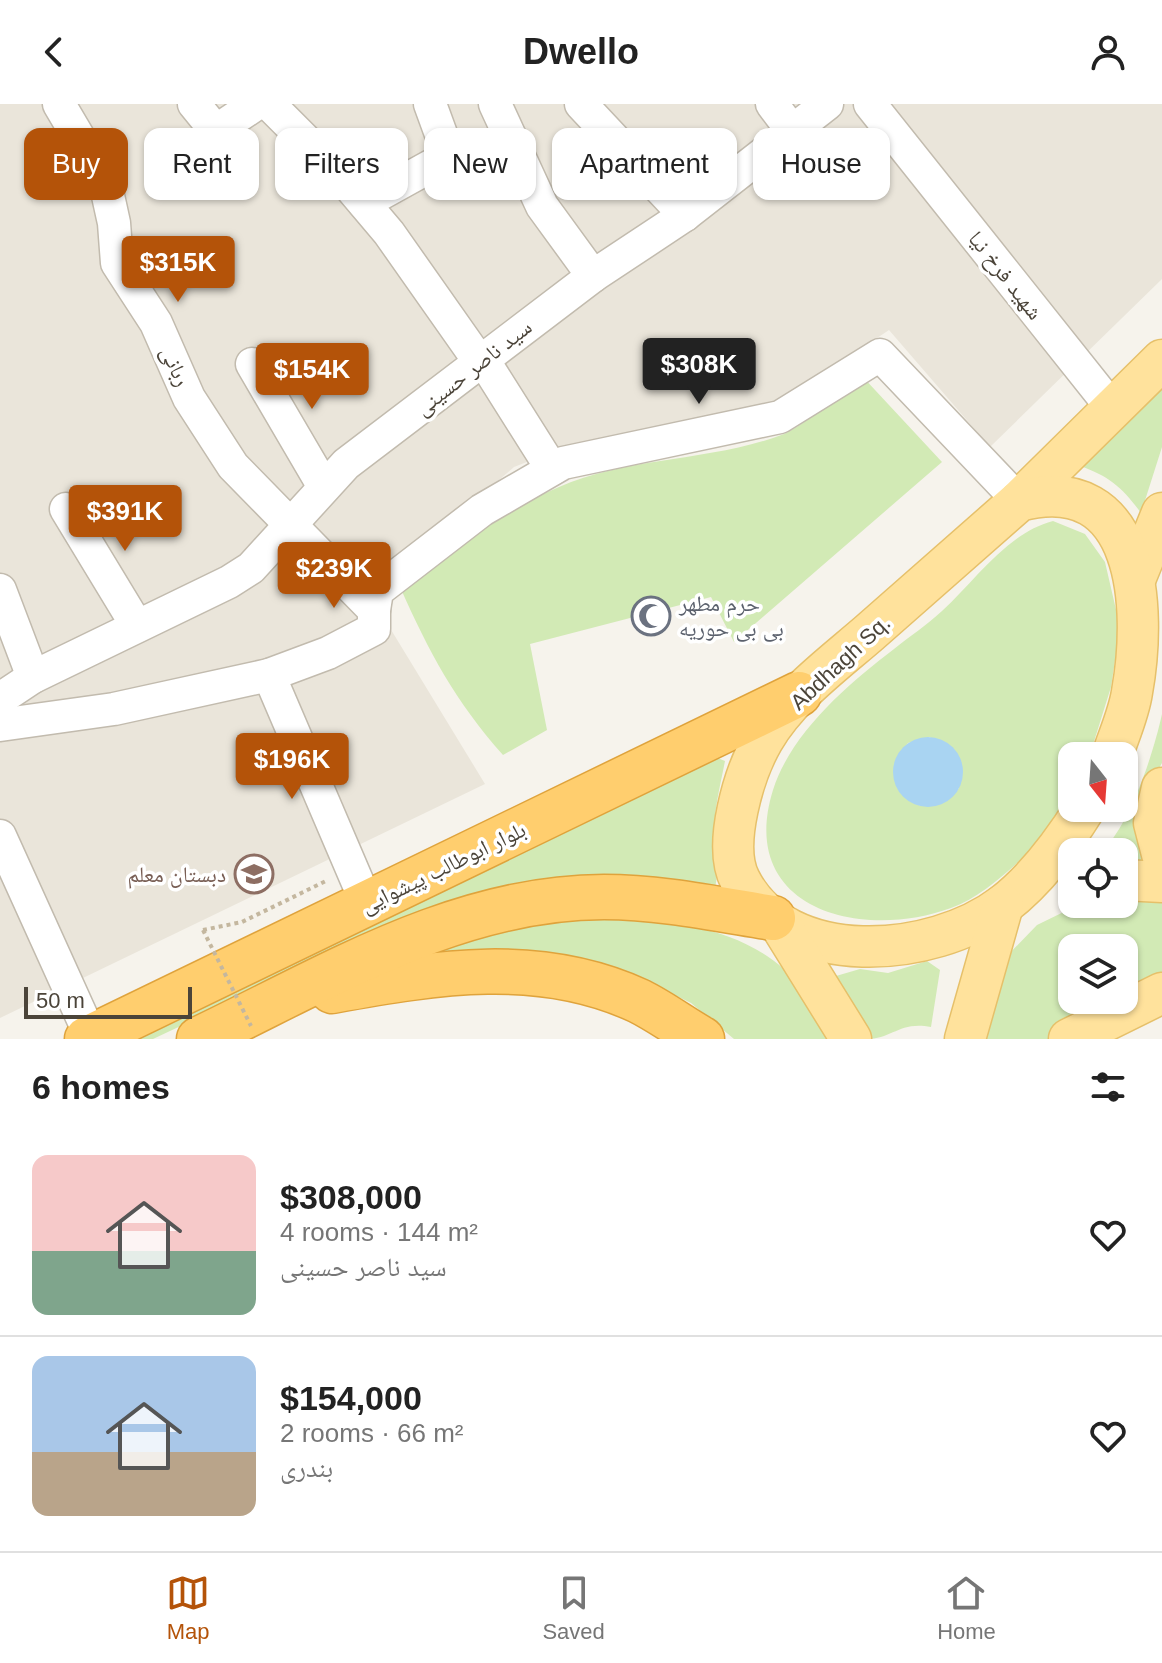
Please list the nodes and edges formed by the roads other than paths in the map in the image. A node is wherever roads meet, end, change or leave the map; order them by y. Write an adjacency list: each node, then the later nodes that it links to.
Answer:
1 (59, 104): 26 (street, ربانی)
2 (194, 104): 3 (street)
3 (256, 104)
4 (269, 104): 14 (street)
5 (430, 104): 14 (street)
6 (495, 104): 16 (street)
7 (581, 104): 15 (street)
8 (772, 104): 11 (street)
9 (827, 104): 12 (street, سید ناصر حسینی)
10 (870, 104): 20 (street, شهید فرخ نیا)
11 (790, 128)
12 (798, 128)
13 (753, 163): 15 (street, سید ناصر حسینی)
14 (364, 203): 17 (street)
15 (685, 215): 16 (street, سید ناصر حسینی)
16 (593, 276): 17 (street, سید ناصر حسینی)
17 (482, 358): 21 (street); 22 (street, سید ناصر حسینی)
18 (1162, 360): 20 (main road, Abdhagh Sq.)
19 (252, 364): 22 (street)
20 (1113, 409): 23 (main road, Abdhagh Sq.)
21 (552, 469): 23 (street); 29 (street)
22 (324, 487): 26 (street, سید ناصر حسینی)
23 (1019, 501): 28 (main road); 34 (main road, Abdhagh Sq.)
24 (66, 509): 30 (street)
25 (1162, 513): 28 (main road)
26 (291, 522): 29 (street, ربانی); 30 (street, سید ناصر حسینی)
27 (0, 590): 33 (street)
28 (1138, 593): 31 (main road); 37 (main road)
29 (374, 610): 32 (street)
30 (137, 626): 33 (street, سید ناصر حسینی)
31 (1162, 647)
32 (269, 675): 36 (street); 46 (street)
33 (33, 677): 35 (street, سید ناصر حسینی)
34 (799, 694): 46 (highway, بلوار ابوطالب پیشوایی); 48 (main road, Abdhagh Sq.)
35 (0, 699)
36 (0, 725)
37 (1117, 742)
38 (1162, 788): 41 (main road)
39 (1076, 822): 42 (main road, Abdhagh Sq.)
40 (0, 836): 51 (street)
41 (1162, 854)
42 (1033, 875): 43 (main road); 47 (main road, Abdhagh Sq.)
43 (1058, 876)
44 (1138, 881): 45 (main road)
45 (1162, 882)
46 (359, 886): 51 (highway, بلوار ابوطالب پیشوایی)
47 (1003, 905): 48 (main road, Abdhagh Sq.); 55 (main road)
48 (777, 922): 50 (highway); 54 (main road)
49 (1161, 996): 56 (main road)
50 (265, 1014): 52 (highway); 53 (highway)
51 (89, 1038)
52 (199, 1039)
53 (702, 1039)
54 (851, 1039)
55 (965, 1039)
56 (1069, 1039)

